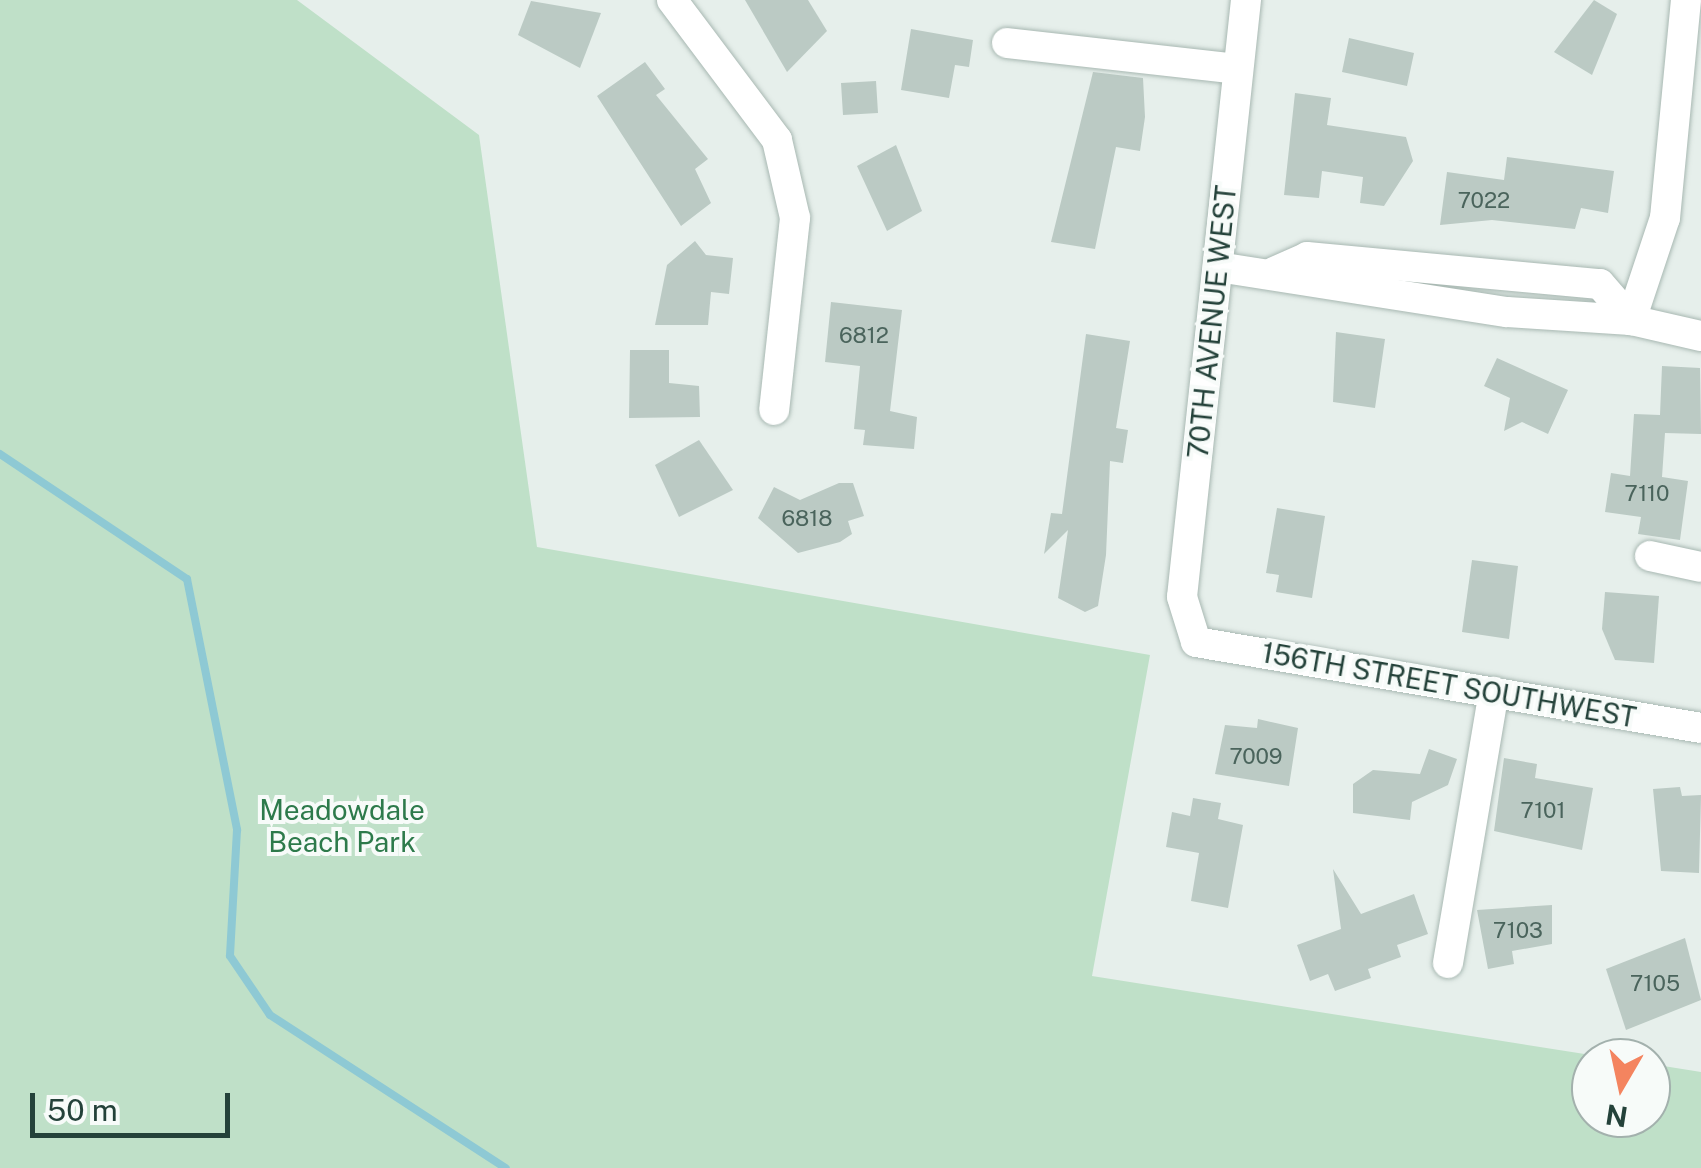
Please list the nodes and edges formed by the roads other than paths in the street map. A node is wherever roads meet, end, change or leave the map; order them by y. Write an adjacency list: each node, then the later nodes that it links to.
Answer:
1 (672, 0): 9 (street)
2 (1246, 0): 5 (street, 70TH AVENUE WEST)
3 (1686, 0): 7 (street)
4 (1007, 43): 5 (street)
5 (1238, 68): 6 (street, 70TH AVENUE WEST)
6 (1218, 267): 7 (street); 12 (street, 70TH AVENUE WEST)
7 (1630, 320): 8 (street)
8 (1701, 336)
9 (774, 410)
10 (1650, 556): 11 (street)
11 (1701, 567)
12 (1196, 642): 13 (street, 156TH STREET SOUTHWEST)
13 (1494, 692): 14 (street, 156TH STREET SOUTHWEST); 15 (street)
14 (1701, 728)
15 (1448, 963)

